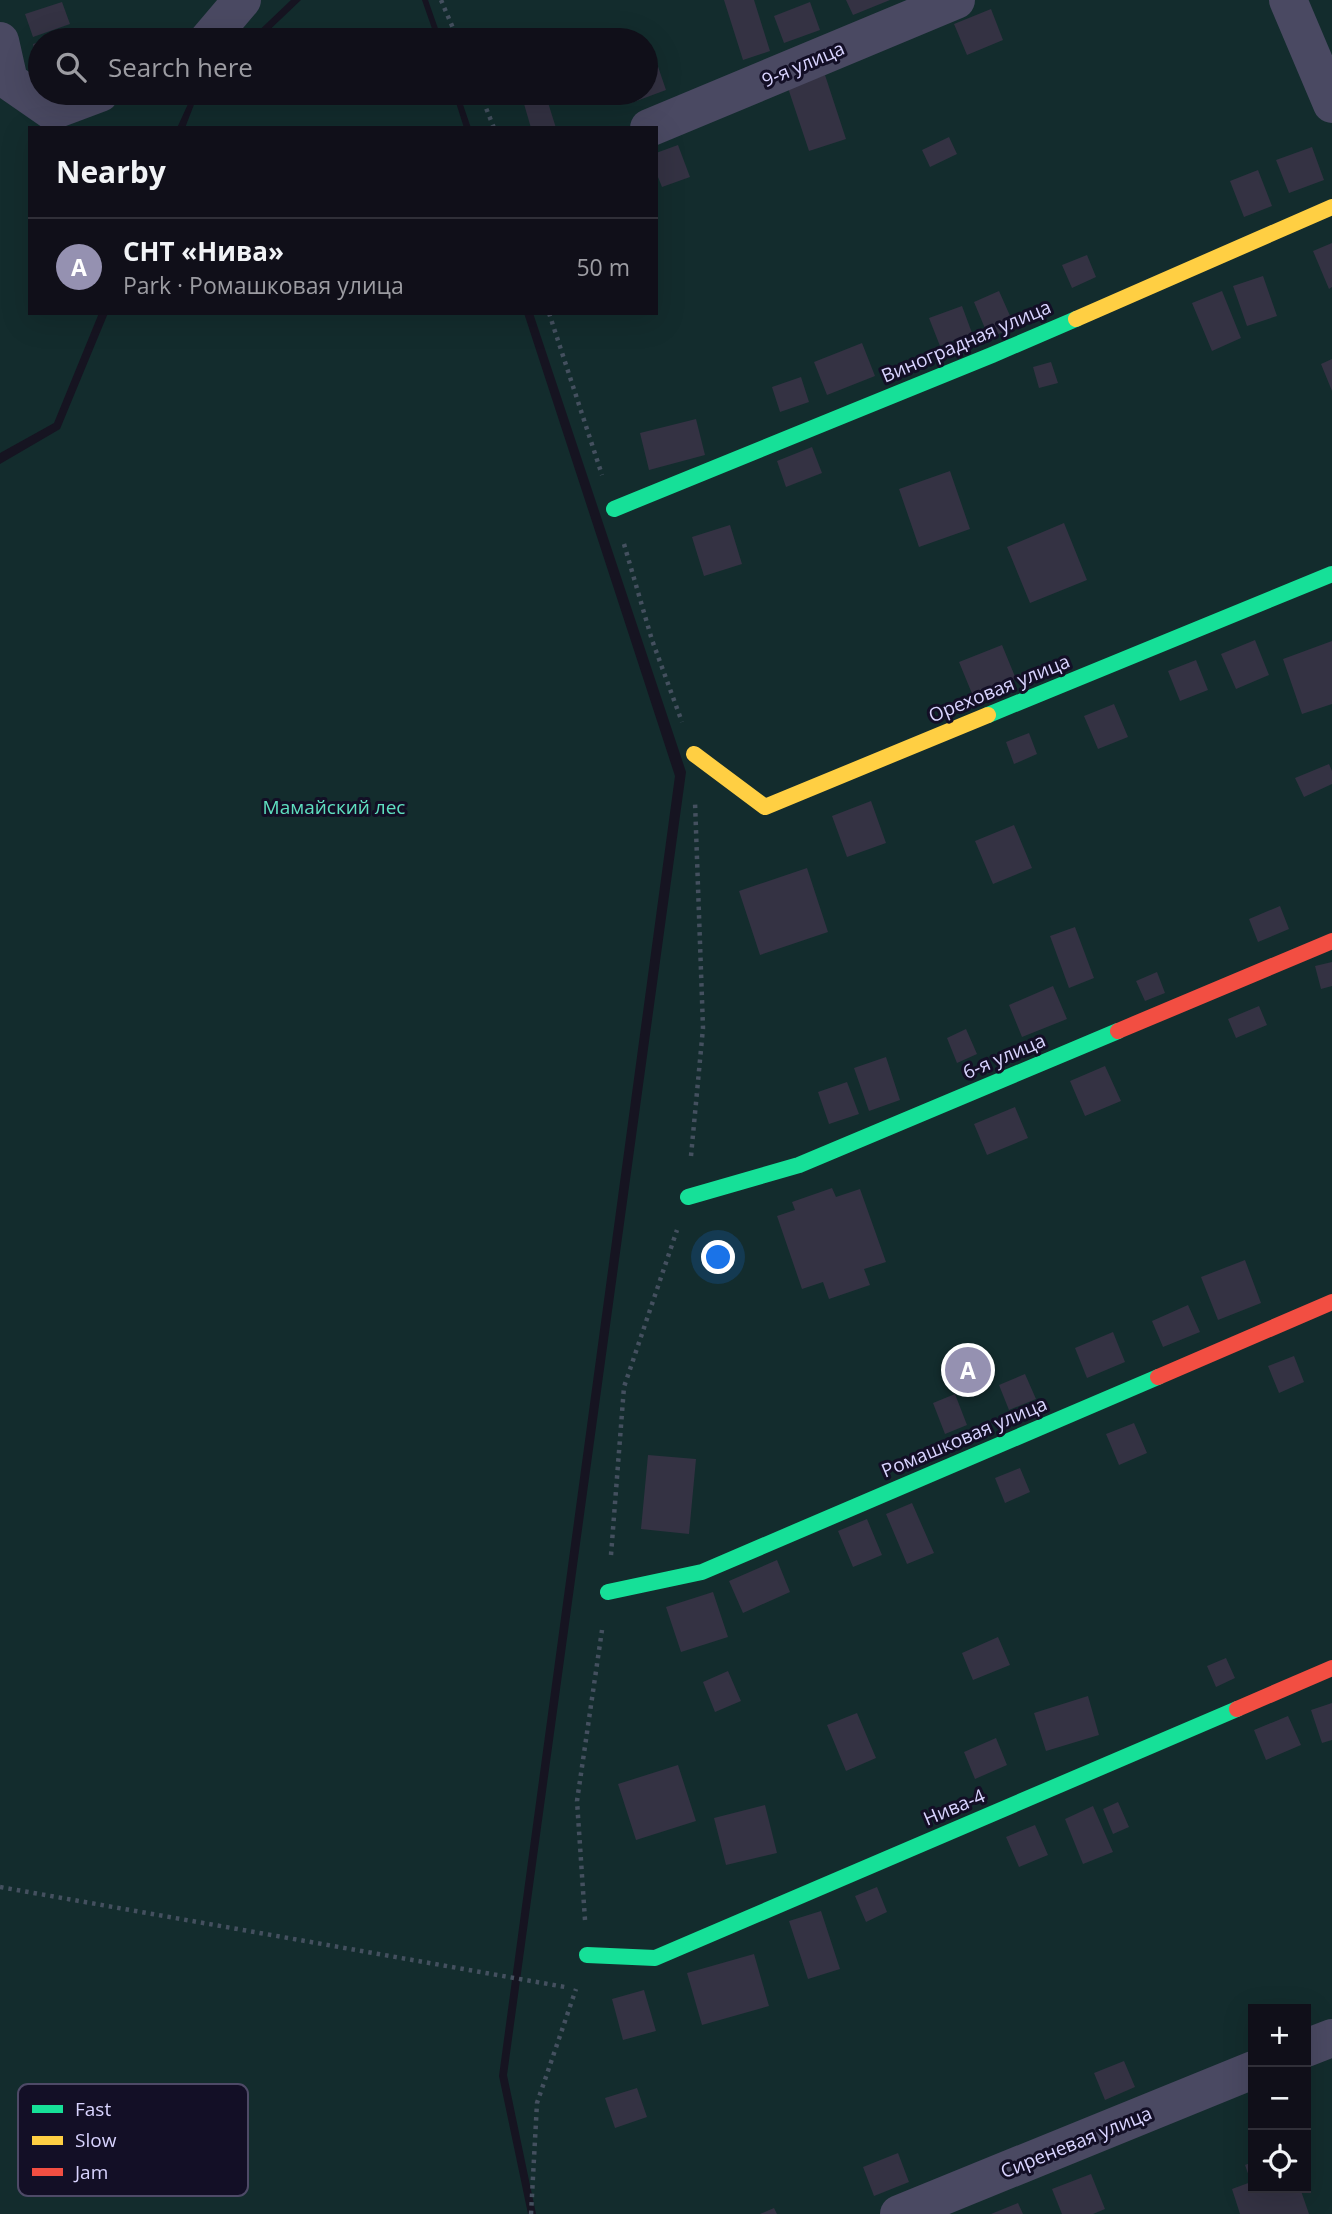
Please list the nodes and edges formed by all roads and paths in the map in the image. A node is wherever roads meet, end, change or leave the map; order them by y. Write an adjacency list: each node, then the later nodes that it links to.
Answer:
1 (242, 0): 5 (street)
2 (442, 0): 6 (path)
3 (956, 0): 14 (street, 9-я улица)
4 (1289, 0): 9 (street)
5 (218, 28)
6 (453, 28)
7 (0, 41): 8 (street)
8 (28, 94)
9 (1332, 104)
10 (44, 105): 11 (street)
11 (68, 105)
12 (485, 105): 13 (path)
13 (493, 126)
14 (654, 126)
15 (1332, 207): 17 (street, Виноградная улица)
16 (550, 315): 17 (path)
17 (614, 509): 19 (path)
18 (1332, 574): 19 (street, Ореховая улица)
19 (694, 754): 21 (path)
20 (1332, 941): 21 (street, 6-я улица)
21 (688, 1197): 23 (path)
22 (1332, 1302): 23 (street, Ромашковая улица)
23 (608, 1592): 26 (path)
24 (1332, 1668): 26 (street, Нива-4)
25 (0, 1887): 27 (path)
26 (587, 1955): 27 (path)
27 (576, 1989): 31 (path)
28 (1332, 2038): 29 (street)
29 (1311, 2047)
30 (1248, 2072): 32 (street, Сиреневая улица)
31 (531, 2214)
32 (898, 2214)

